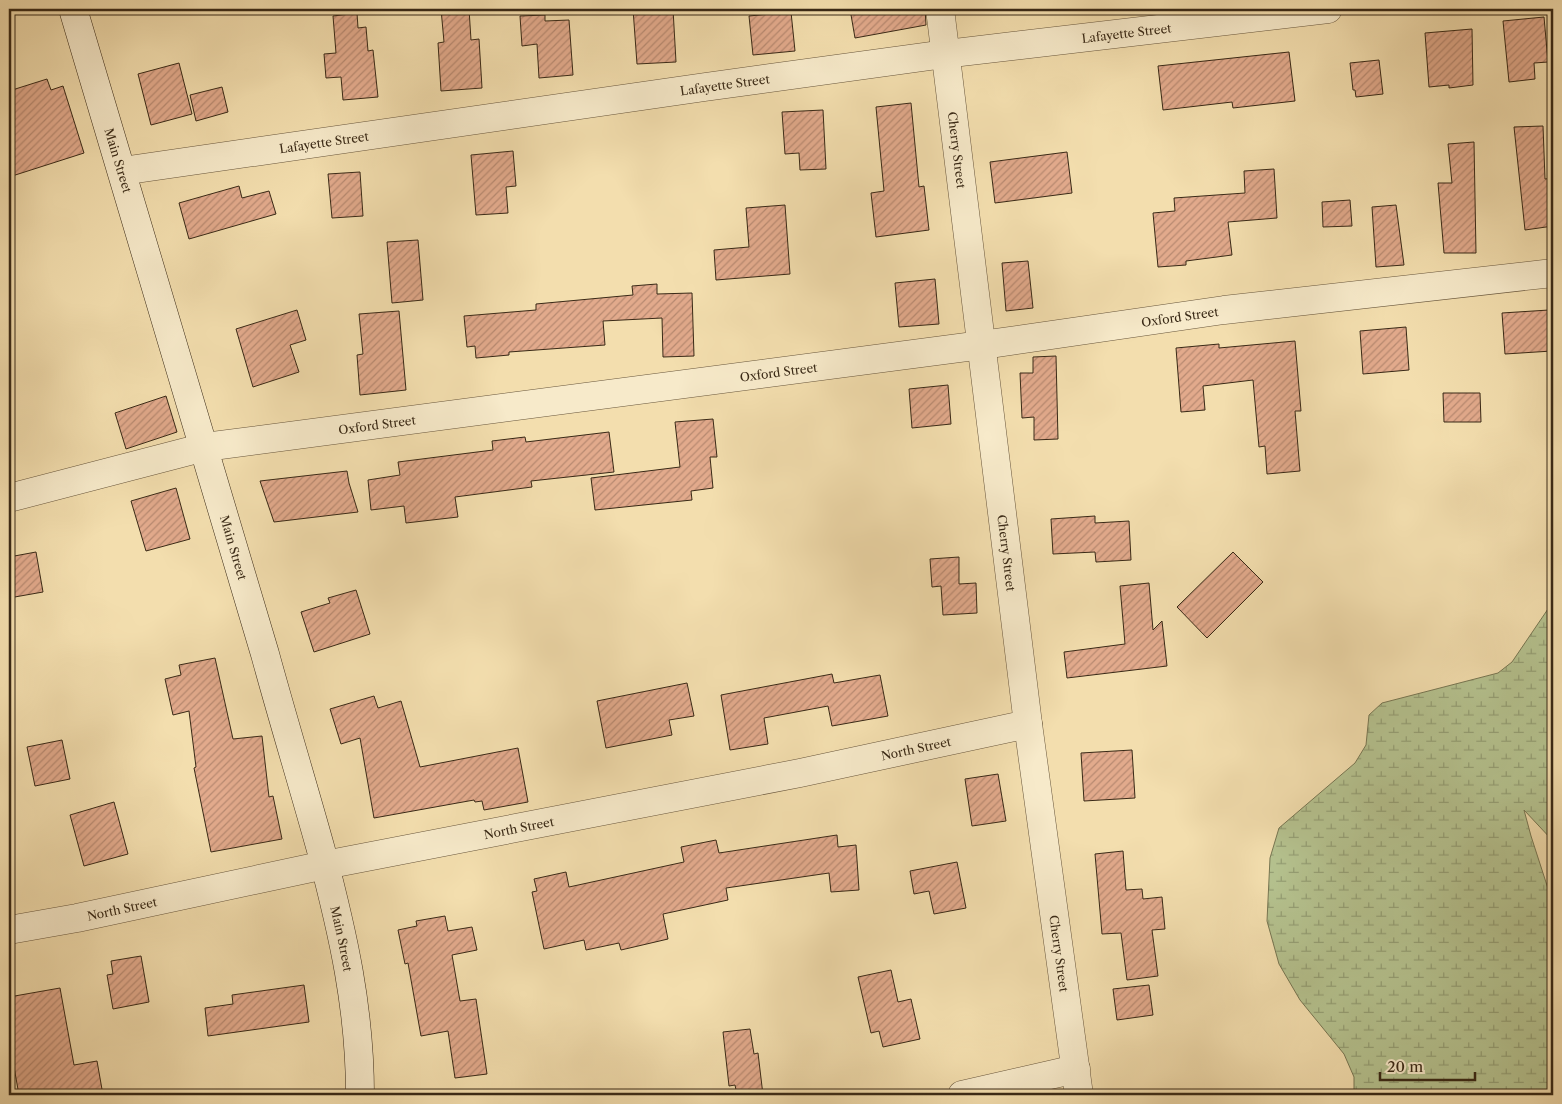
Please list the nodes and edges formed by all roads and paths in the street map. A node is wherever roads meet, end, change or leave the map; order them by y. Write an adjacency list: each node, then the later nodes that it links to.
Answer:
1 (73, 9): 5 (street, Main Street)
2 (940, 9): 4 (street, Cherry Street)
3 (1328, 9): 4 (street, Lafayette Street)
4 (945, 54): 5 (street, Lafayette Street); 7 (street, Cherry Street)
5 (122, 171): 8 (street, Main Street)
6 (1553, 273): 7 (street, Oxford Street)
7 (982, 345): 8 (street, Oxford Street); 10 (street, Cherry Street)
8 (205, 447): 9 (street, Oxford Street); 11 (street, Main Street)
9 (9, 498)
10 (1028, 724): 11 (street, North Street); 13 (street, Cherry Street)
11 (324, 865): 12 (street, North Street); 14 (street, Main Street)
12 (9, 930)
13 (1078, 1082): 15 (street)
14 (360, 1095)
15 (962, 1095)

